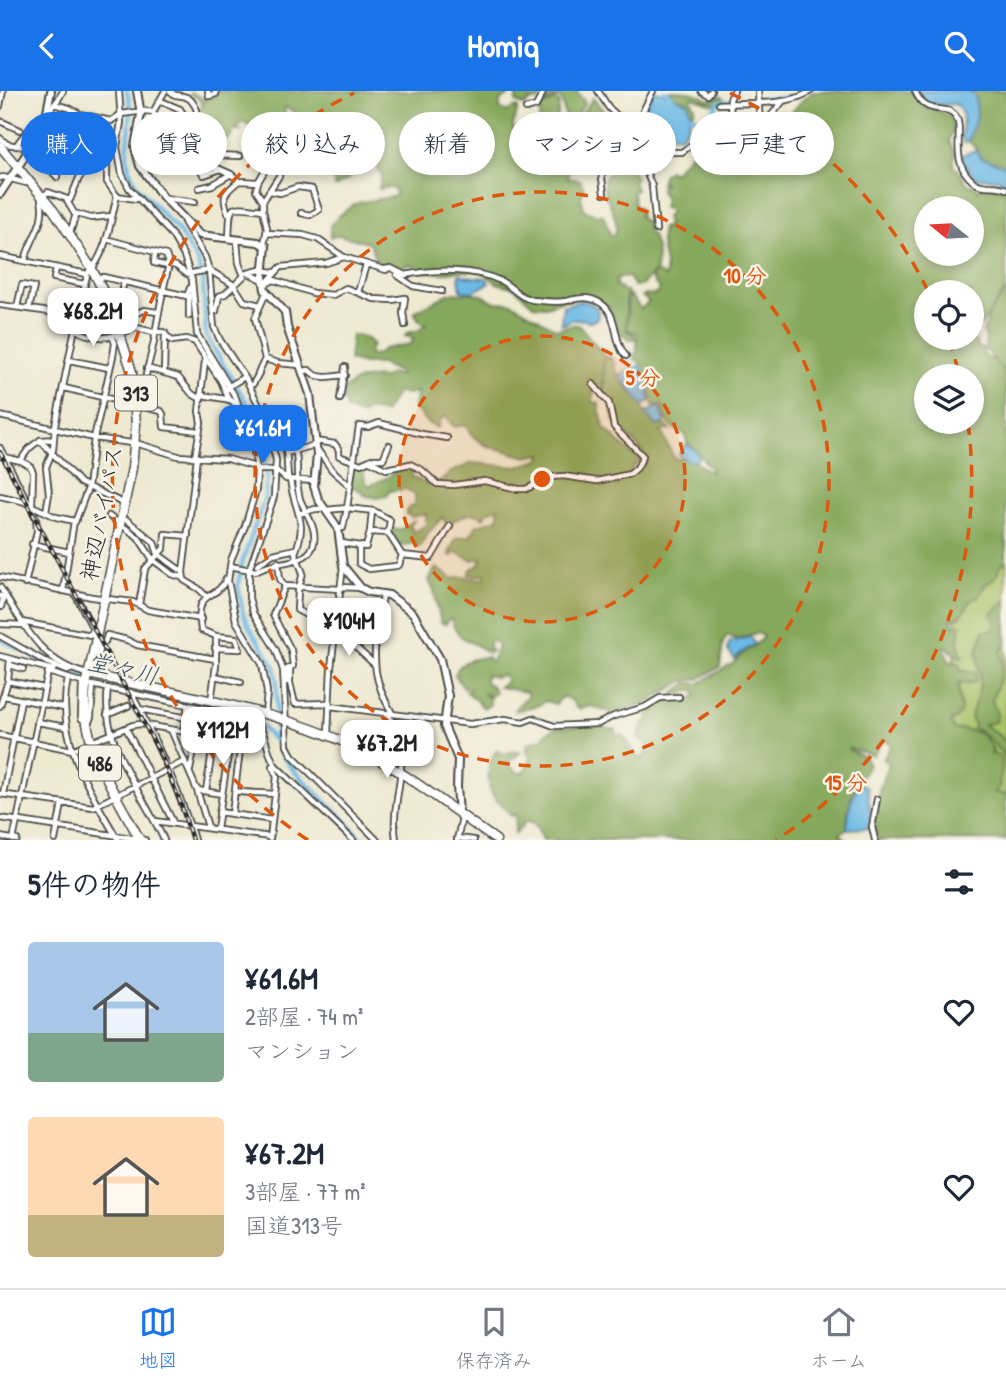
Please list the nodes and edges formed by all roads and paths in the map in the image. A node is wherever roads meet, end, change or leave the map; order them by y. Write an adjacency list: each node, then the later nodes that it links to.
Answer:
1 (3, 91): 24 (street)
2 (51, 91): 26 (main road)
3 (62, 91): 22 (street)
4 (119, 91): 37 (street)
5 (137, 91): 27 (main road)
6 (168, 91): 18 (street); 30 (street)
7 (208, 91): 8 (street)
8 (216, 91)
9 (544, 91): 25 (street)
10 (598, 91): 31 (street)
11 (653, 91): 32 (street)
12 (701, 91): 13 (street)
13 (712, 91)
14 (734, 91): 21 (street)
15 (758, 91): 20 (street)
16 (811, 91): 19 (street)
17 (915, 91): 63 (street)
18 (161, 101): 28 (street); 29 (street)
19 (783, 101): 20 (street); 35 (street)
20 (758, 102): 21 (street); 34 (street)
21 (730, 103): 23 (street); 33 (street)
22 (57, 104): 26 (street); 37 (street)
23 (719, 104)
24 (0, 106)
25 (526, 109)
26 (48, 110): 42 (street)
27 (141, 112)
28 (153, 112)
29 (183, 112)
30 (196, 112)
31 (616, 112)
32 (641, 112)
33 (730, 112)
34 (759, 112)
35 (773, 112)
36 (131, 113): 37 (street)
37 (121, 114): 44 (street)
38 (0, 121): 39 (street)
39 (20, 130)
40 (0, 138): 42 (street)
41 (0, 146): 48 (highway, 神辺バイパス / 313)
42 (16, 146): 43 (street)
43 (21, 147)
44 (117, 147): 73 (street)
45 (227, 155): 46 (street)
46 (240, 156)
47 (21, 162): 48 (main road)
48 (18, 166): 59 (main road); 65 (highway, 神辺バイパス / 313)
49 (227, 173): 50 (street)
50 (231, 174): 60 (street); 62 (street)
51 (81, 175): 70 (street)
52 (106, 175): 68 (street)
53 (145, 175): 69 (main road)
54 (262, 175): 61 (street)
55 (602, 175): 67 (street)
56 (647, 175): 80 (street)
57 (279, 176): 64 (street)
58 (0, 178): 59 (street)
59 (10, 178): 65 (street); 66 (main road)
60 (239, 181): 61 (street); 75 (street)
61 (258, 182): 71 (street)
62 (199, 188)
63 (1006, 188)
64 (271, 191): 71 (street); 76 (street)
65 (38, 192): 70 (street); 81 (highway, 神辺バイパス / 313); 91 (street)
66 (0, 194)
67 (604, 194)
68 (117, 196): 73 (street); 78 (street)
69 (163, 197): 72 (street); 79 (main road)
70 (67, 201): 77 (street)
71 (264, 201): 74 (street)
72 (195, 202)
73 (145, 206): 92 (street)
74 (263, 210): 75 (street); 82 (street)
75 (229, 213): 84 (street)
76 (301, 213)
77 (76, 214): 78 (street); 81 (street)
78 (111, 216): 83 (street)
79 (183, 218): 84 (main road); 97 (street)
80 (656, 230)
81 (70, 233): 99 (highway, 神辺バイパス / 313)
82 (267, 233): 86 (street); 90 (street)
83 (106, 239): 87 (street); 99 (street)
84 (229, 239): 85 (main road)
85 (237, 240): 86 (main road); 101 (street)
86 (264, 244): 98 (main road)
87 (155, 253): 93 (street); 93 (street)
88 (180, 254): 92 (street)
89 (0, 256): 91 (street)
90 (344, 257): 94 (street); 100 (street)
91 (25, 261): 95 (street)
92 (186, 261): 102 (street)
93 (169, 265): 102 (street); 108 (street)
94 (366, 265): 96 (street); 110 (street)
95 (56, 269): 99 (street); 106 (street)
96 (385, 269): 109 (street); 133 (street)
97 (209, 270): 102 (street); 107 (street); 143 (street)
98 (264, 270): 100 (street); 101 (street); 105 (main road)
99 (89, 272): 103 (highway, 神辺バイパス / 313); 106 (street)
100 (274, 272): 105 (street)
101 (246, 274): 105 (street); 107 (street)
102 (191, 277): 112 (street); 129 (street)
103 (98, 280): 104 (street); 123 (highway, 神辺バイパス / 313)
104 (124, 282): 108 (street); 119 (street)
105 (265, 282): 110 (street); 111 (main road)
106 (84, 285): 120 (street)
107 (234, 286): 114 (street); 117 (street)
108 (164, 291): 112 (street); 118 (street)
109 (442, 291)
110 (358, 292): 124 (street)
111 (266, 293): 114 (street); 140 (main road)
112 (189, 295): 121 (street)
113 (0, 305): 115 (street)
114 (260, 305): 134 (street)
115 (17, 307): 116 (street); 116 (street)
116 (29, 309): 120 (street)
117 (216, 311)
118 (157, 312): 119 (street); 127 (street)
119 (134, 313): 126 (street)
120 (76, 316): 122 (street); 125 (street)
121 (190, 316)
122 (101, 320): 123 (street); 131 (street)
123 (117, 322): 130 (highway, 神辺バイパス / 313)
124 (405, 325)
125 (75, 328): 131 (street); 135 (street)
126 (136, 328): 127 (street); 130 (street)
127 (155, 332): 128 (street); 139 (street)
128 (165, 333): 132 (street); 141 (street)
129 (197, 334): 132 (street); 145 (street)
130 (117, 335): 131 (street); 138 (street); 151 (highway, 神辺バイパス / 313)
131 (96, 336)
132 (195, 341): 136 (street)
133 (626, 356)
134 (265, 359): 140 (street); 143 (street)
135 (69, 360): 138 (street); 146 (street)
136 (205, 360): 147 (street); 150 (street)
137 (345, 367): 142 (street)
138 (109, 368): 148 (street)
139 (147, 368): 141 (street); 151 (street)
140 (302, 368): 142 (street); 163 (main road)
141 (164, 374): 147 (street)
142 (345, 375): 149 (street)
143 (244, 378): 145 (street); 154 (street)
144 (593, 384): 172 (street)
145 (228, 387): 150 (street); 152 (street)
146 (64, 388): 148 (street); 155 (street)
147 (201, 397): 150 (street); 156 (street)
148 (103, 399): 151 (street); 158 (street)
149 (340, 399)
150 (230, 400): 152 (street)
151 (140, 406): 156 (street); 162 (highway, 神辺バイパス / 313)
152 (241, 409): 174 (street)
153 (0, 416): 155 (street)
154 (266, 422): 157 (street); 167 (street)
155 (54, 429): 158 (street); 161 (street)
156 (199, 431): 170 (street)
157 (271, 437): 168 (street); 175 (street)
158 (94, 438): 162 (street); 180 (street)
159 (447, 438): 173 (street)
160 (40, 440): 161 (street); 166 (street); 171 (street)
161 (53, 440): 166 (street)
162 (135, 443): 170 (street); 182 (highway, 神辺バイパス / 313)
163 (315, 445): 167 (street); 173 (street); 178 (main road); 179 (street)
164 (389, 446): 172 (street)
165 (0, 448): 169 (street)
166 (53, 451): 180 (street); 187 (street)
167 (297, 451): 168 (street); 177 (street)
168 (286, 453): 176 (street)
169 (2, 456): 171 (street); 183 (street)
170 (196, 457): 174 (street); 197 (street)
171 (21, 461): 183 (street)
172 (370, 461): 173 (street)
173 (354, 463): 179 (street)
174 (257, 470): 175 (street); 212 (street)
175 (275, 470): 176 (street); 214 (street)
176 (289, 479): 177 (street); 189 (street)
177 (297, 480): 178 (street); 188 (street)
178 (314, 481): 185 (main road)
179 (349, 485): 184 (street)
180 (88, 488): 182 (street); 191 (street)
181 (0, 496): 183 (street)
182 (124, 504): 192 (highway, 神辺バイパス / 313)
183 (32, 506): 187 (street); 201 (street)
184 (347, 507): 185 (street); 186 (street); 194 (street)
185 (326, 510): 188 (street); 194 (main road)
186 (372, 511): 195 (street); 196 (street)
187 (46, 512): 191 (street)
188 (307, 512): 189 (street); 198 (street)
189 (299, 514): 199 (street)
190 (109, 516): 192 (street)
191 (75, 522): 204 (street)
192 (124, 522): 205 (street); 208 (street); 229 (highway, 神辺バイパス / 313)
193 (450, 526): 207 (street)
194 (338, 528): 200 (main road)
195 (370, 532): 196 (street); 202 (street)
196 (388, 533): 207 (street)
197 (188, 536): 205 (street); 215 (street)
198 (314, 536): 199 (street); 209 (street)
199 (302, 537): 203 (street)
200 (342, 543): 202 (street); 213 (main road)
201 (32, 544): 204 (street); 218 (street)
202 (359, 548): 207 (street)
203 (296, 549): 206 (street); 209 (street)
204 (69, 552): 224 (street)
205 (158, 554): 208 (street); 215 (street)
206 (273, 554): 210 (street); 211 (street)
207 (402, 555)
208 (153, 560): 215 (street); 231 (street)
209 (296, 560): 210 (street); 221 (street)
210 (277, 562): 214 (street); 219 (street)
211 (257, 565)
212 (230, 566): 214 (street); 217 (street)
213 (342, 566): 222 (main road); 223 (street)
214 (249, 570): 255 (street)
215 (183, 575): 228 (street)
216 (0, 577): 218 (street)
217 (228, 577): 228 (street); 273 (street)
218 (25, 584): 224 (street)
219 (285, 586): 221 (street); 246 (street)
220 (0, 587): 230 (street)
221 (299, 587): 223 (street); 236 (street)
222 (361, 587): 223 (street); 226 (main road)
223 (341, 588): 236 (street)
224 (63, 591): 225 (street)
225 (75, 594): 229 (street); 234 (street)
226 (383, 594): 244 (street); 278 (main road)
227 (0, 596): 232 (street)
228 (206, 596): 233 (street)
229 (104, 597): 231 (street); 253 (highway, 神辺バイパス / 313)
230 (10, 603): 232 (street); 234 (street)
231 (139, 604): 233 (street)
232 (1, 607)
233 (201, 619): 238 (street)
234 (23, 623): 235 (street); 248 (street)
235 (0, 624)
236 (336, 630): 244 (street); 268 (street)
237 (0, 636): 245 (street)
238 (216, 636): 239 (street); 239 (street)
239 (215, 648): 241 (street)
240 (0, 656): 242 (street)
241 (215, 659): 250 (street); 258 (street)
242 (10, 662): 243 (street); 247 (street); 252 (street)
243 (32, 664): 245 (street); 249 (street)
244 (374, 664): 274 (street)
245 (55, 666): 248 (street)
246 (290, 667): 255 (street); 268 (street)
247 (23, 669)
248 (71, 669): 253 (street)
249 (48, 673): 251 (street); 256 (street)
250 (215, 676): 254 (street); 263 (street)
251 (68, 679): 253 (street); 269 (street)
252 (8, 681): 256 (street); 260 (street)
253 (88, 681): 257 (street); 258 (highway); 294 (highway, 486)
254 (242, 682)
255 (285, 686): 277 (street)
256 (44, 688): 264 (street)
257 (108, 688): 259 (street); 275 (street)
258 (159, 690): 263 (highway)
259 (131, 692): 266 (street); 270 (street)
260 (4, 696): 262 (street); 265 (street)
261 (678, 697): 278 (street)
262 (21, 701): 264 (street); 290 (street)
263 (210, 701): 271 (highway)
264 (41, 702): 269 (street); 279 (street)
265 (0, 705)
266 (188, 705): 272 (street); 276 (street)
267 (128, 706): 275 (street)
268 (330, 706): 274 (street); 288 (street)
269 (64, 708): 282 (street)
270 (139, 709): 276 (street); 280 (street)
271 (246, 713): 272 (street); 273 (highway); 296 (street)
272 (234, 714): 281 (street)
273 (266, 714): 277 (highway)
274 (390, 714): 278 (street); 302 (street)
275 (107, 715): 286 (street)
276 (186, 717): 281 (street); 285 (street)
277 (284, 719): 288 (highway); 339 (street)
278 (443, 721): 318 (main road)
279 (37, 722): 282 (street); 293 (street)
280 (148, 725): 283 (street); 284 (street); 298 (street)
281 (232, 726): 292 (street)
282 (66, 727): 295 (street)
283 (126, 728): 286 (street); 303 (street)
284 (171, 730): 285 (street); 297 (street)
285 (183, 732): 287 (street)
286 (111, 734): 294 (street); 304 (street)
287 (197, 735): 291 (street); 300 (street)
288 (328, 735): 302 (highway)
289 (0, 736): 290 (street)
290 (14, 738): 293 (street); 308 (street)
291 (214, 738): 292 (street); 306 (street)
292 (230, 741): 299 (street); 301 (street)
293 (33, 742): 295 (street); 312 (street)
294 (91, 742): 295 (street); 311 (highway, 486)
295 (72, 750): 315 (street)
296 (271, 759): 310 (street); 338 (street)
297 (185, 761): 298 (street); 300 (street)
298 (170, 769): 303 (street); 324 (street)
299 (226, 769): 301 (street); 309 (street)
300 (189, 770): 305 (street)
301 (238, 770): 307 (street)
302 (400, 773): 318 (highway); 340 (street)
303 (152, 778): 304 (street); 323 (street)
304 (136, 786): 311 (street); 322 (street)
305 (197, 790): 306 (street); 326 (street)
306 (206, 791): 309 (street)
307 (235, 791): 310 (street); 317 (street)
308 (1, 794): 312 (street)
309 (222, 794): 316 (street)
310 (275, 794): 321 (street)
311 (118, 795): 315 (street); 335 (highway, 486)
312 (22, 797): 314 (street); 320 (street)
313 (877, 799): 343 (street)
314 (62, 804): 315 (street); 325 (street)
315 (100, 805): 330 (street)
316 (219, 812): 317 (street); 327 (street)
317 (232, 814): 321 (street)
318 (460, 815): 332 (street); 342 (highway)
319 (0, 818): 320 (street)
320 (17, 820): 325 (street); 333 (street)
321 (272, 820): 331 (street)
322 (155, 821): 323 (street); 336 (street)
323 (173, 822): 324 (street)
324 (190, 825): 326 (street); 337 (street)
325 (57, 827): 330 (street); 334 (street)
326 (208, 827): 327 (street)
327 (217, 829): 331 (street)
328 (473, 830): 341 (street)
329 (0, 837): 333 (street)
330 (117, 838): 335 (street)
331 (270, 839)
332 (457, 839): 341 (street)
333 (15, 840)
334 (55, 840)
335 (142, 840)
336 (164, 840)
337 (194, 840)
338 (353, 840)
339 (377, 840)
340 (396, 840)
341 (472, 840)
342 (495, 840)
343 (875, 840)

